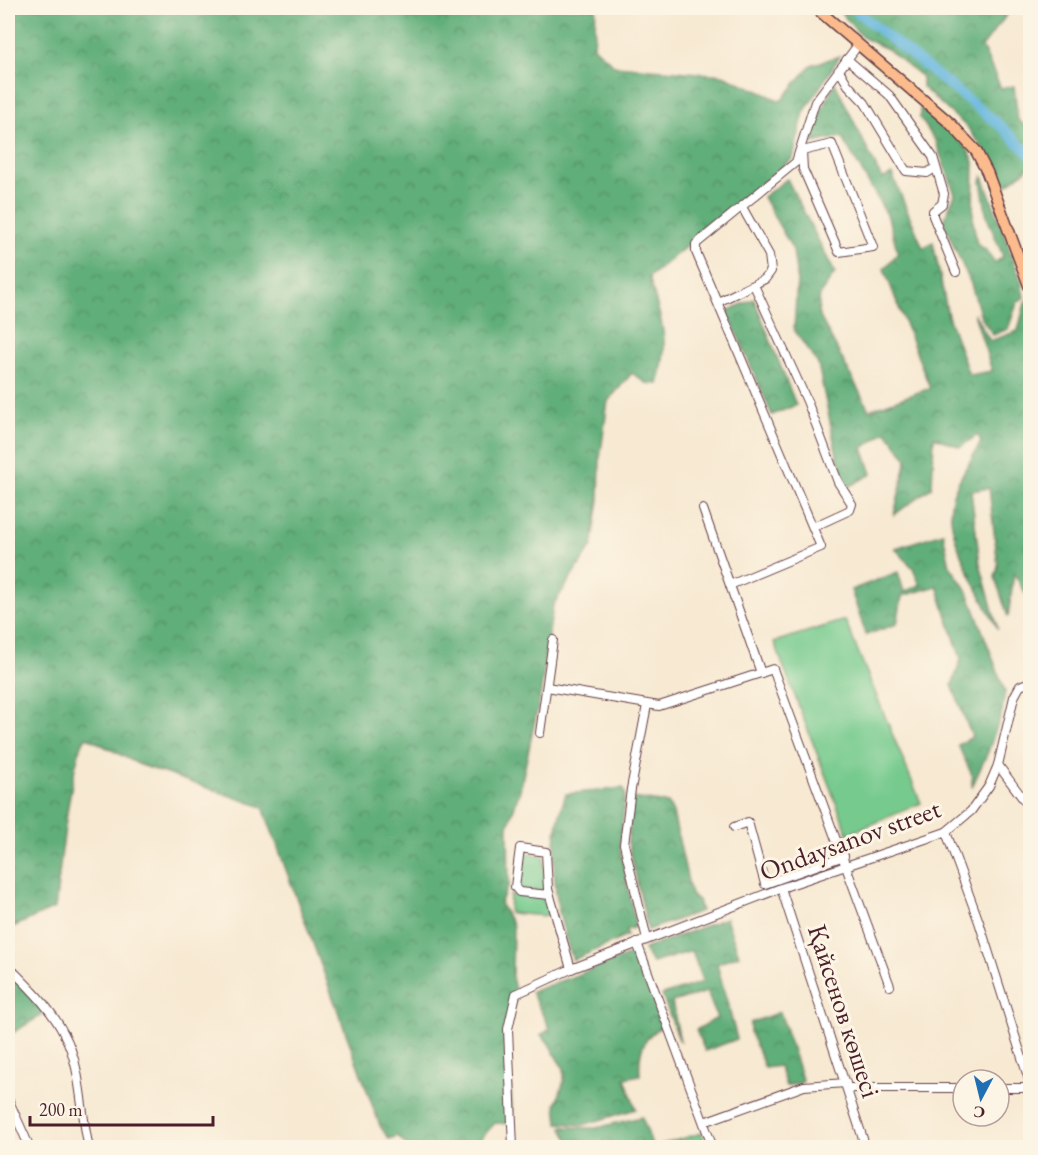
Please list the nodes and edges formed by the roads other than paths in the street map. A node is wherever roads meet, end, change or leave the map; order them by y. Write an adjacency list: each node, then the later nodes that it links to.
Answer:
1 (816, 8): 2 (main road)
2 (858, 45): 3 (street); 10 (main road)
3 (847, 59): 4 (street); 6 (street)
4 (839, 70): 5 (street); 6 (street)
5 (802, 151): 5 (street); 7 (street)
6 (935, 168): 8 (street)
7 (742, 207): 9 (street); 11 (street)
8 (956, 272)
9 (754, 285): 11 (street); 13 (street)
10 (1030, 288)
11 (718, 302): 13 (street)
12 (703, 509): 14 (street)
13 (813, 527): 14 (street)
14 (730, 585): 16 (street)
15 (553, 640): 18 (street)
16 (761, 674): 19 (street); 25 (street)
17 (1030, 682): 21 (street, Ondaysanov street)
18 (548, 687): 19 (street); 20 (street)
19 (647, 705): 29 (street)
20 (540, 733)
21 (998, 765): 22 (street); 24 (street, Ondaysanov street)
22 (1030, 808)
23 (734, 827): 25 (street)
24 (946, 832): 26 (street, Ondaysanov street); 34 (street)
25 (844, 856): 26 (street)
26 (847, 865): 27 (street, Ondaysanov street); 33 (street)
27 (782, 888): 29 (street, Ondaysanov street); 35 (street, Қайсенов көшесі)
28 (550, 895): 28 (street); 32 (street)
29 (646, 939): 30 (street, Ondaysanov street)
30 (637, 943): 32 (street, Ondaysanov street); 40 (street)
31 (8, 966): 42 (street)
32 (571, 969): 43 (street, Ondaysanov street)
33 (890, 986)
34 (1030, 1083)
35 (847, 1086): 36 (street); 40 (street); 45 (street, Қайсенов көшесі)
36 (951, 1088)
37 (1011, 1089): 38 (street)
38 (1030, 1089)
39 (8, 1099): 41 (street)
40 (704, 1122): 44 (street)
41 (30, 1148)
42 (89, 1148)
43 (513, 1148)
44 (712, 1148)
45 (866, 1148)

